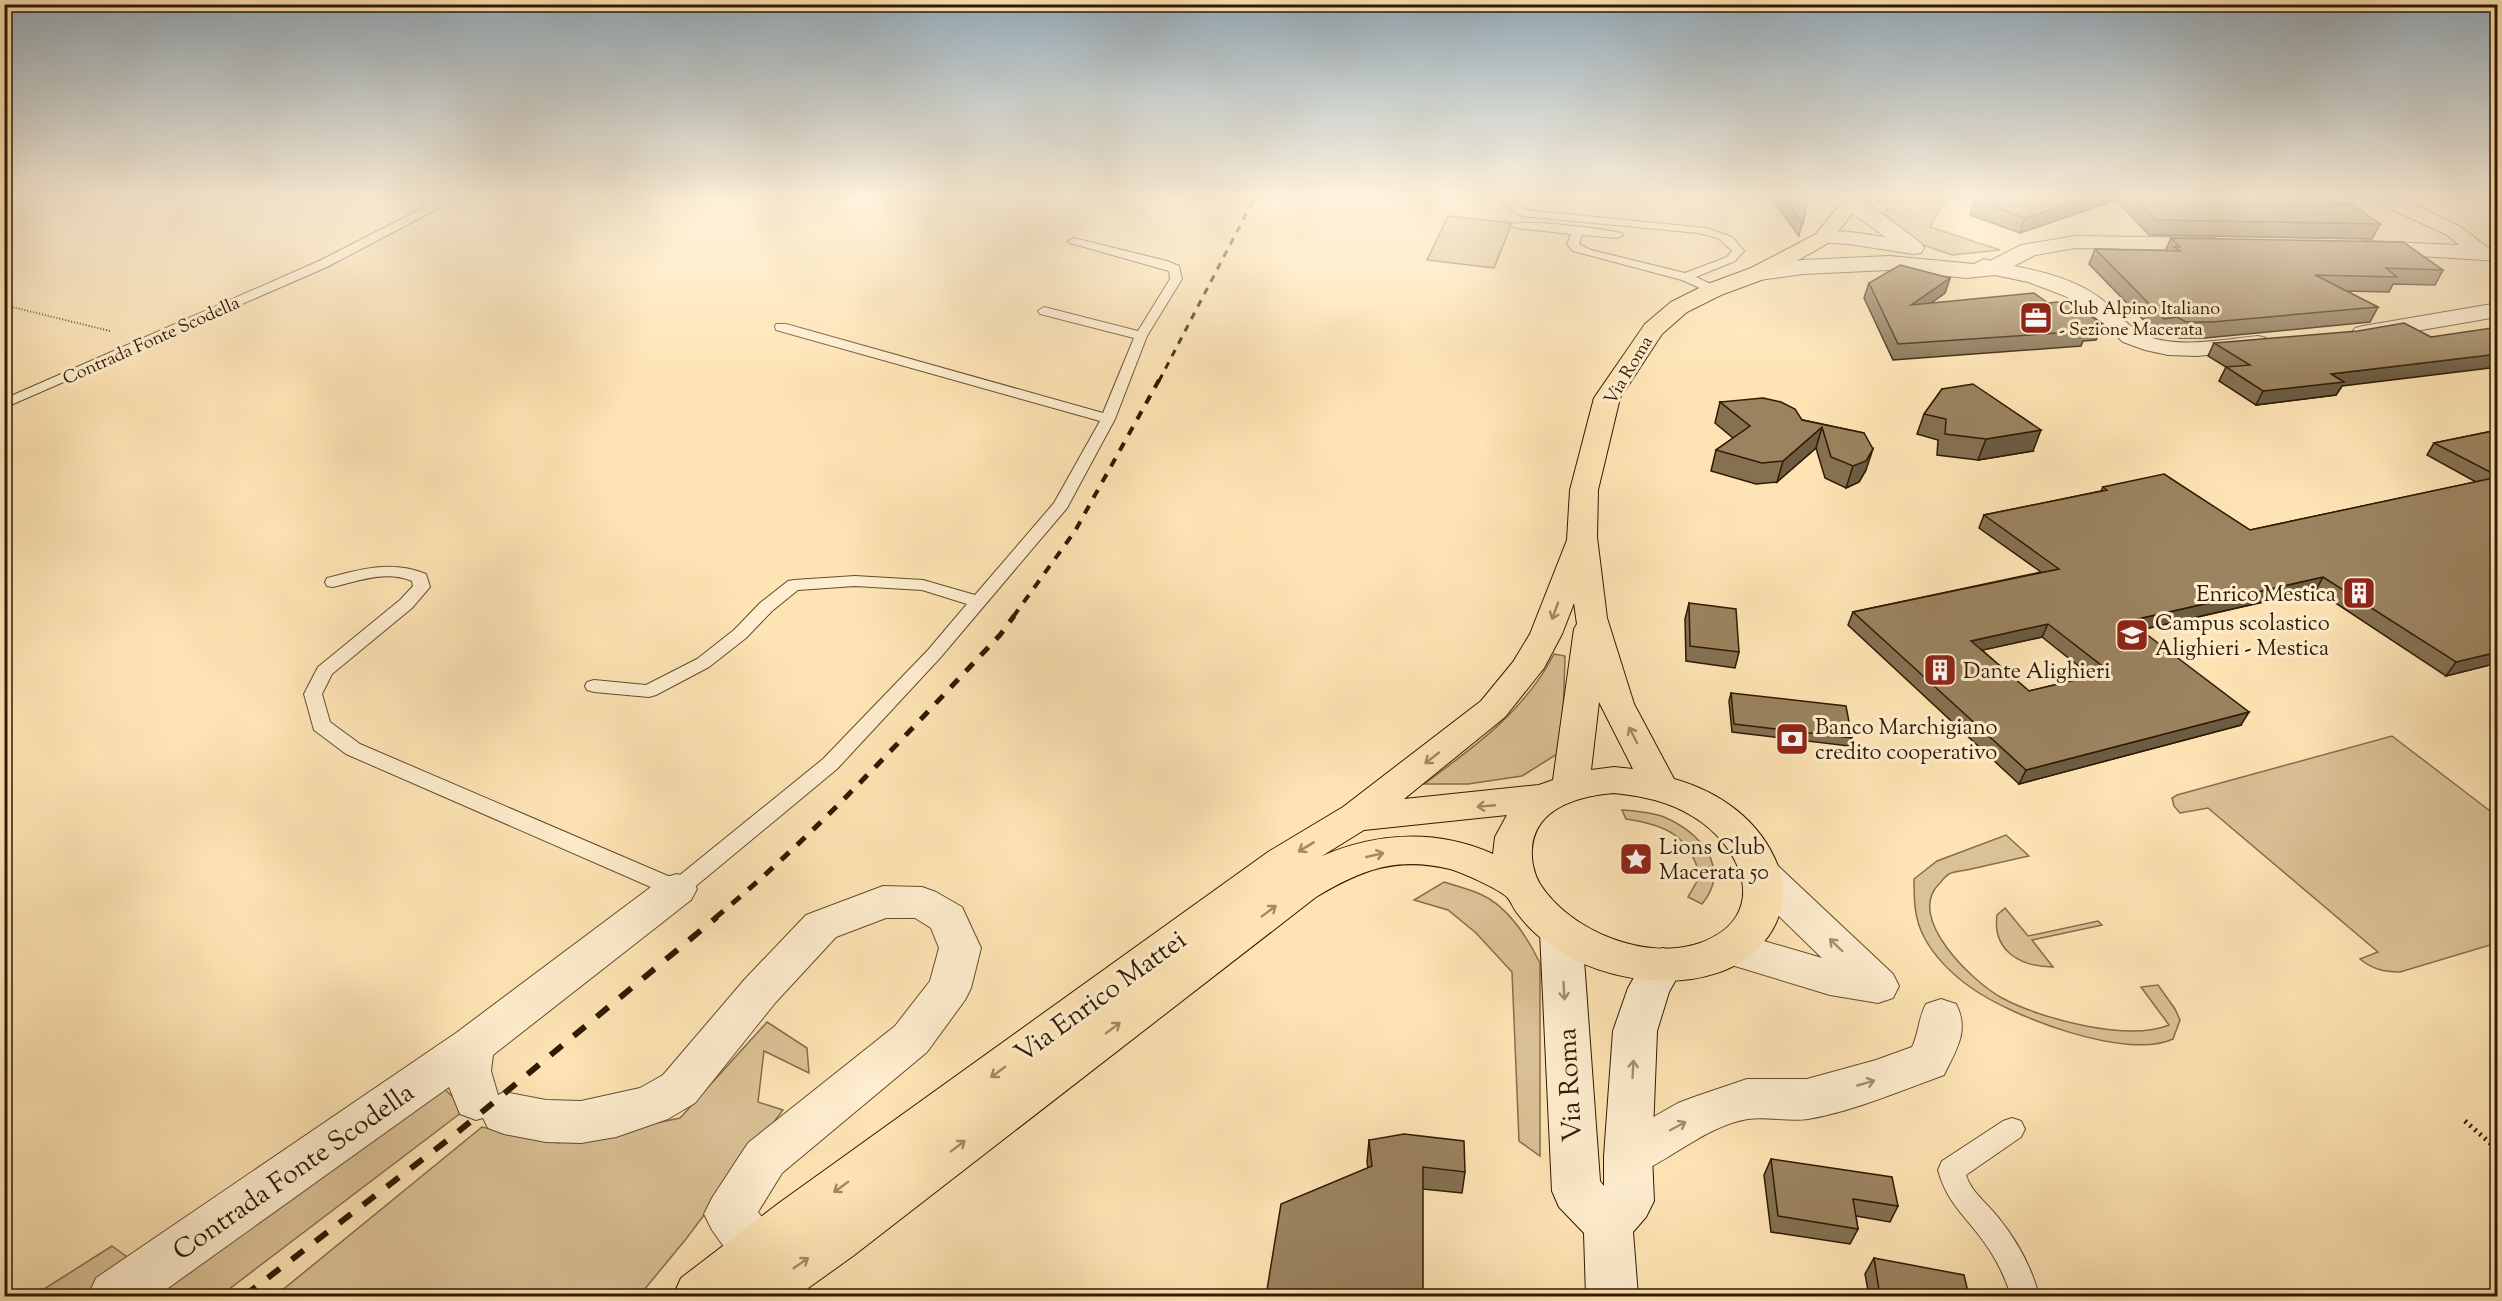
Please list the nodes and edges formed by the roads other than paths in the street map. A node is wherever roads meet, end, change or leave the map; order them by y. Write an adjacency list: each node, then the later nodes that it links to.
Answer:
1 (339, 256): 20 (lane, Contrada Fonte Scodella)
2 (1129, 256): 17 (lane)
3 (1603, 256): 12 (lane)
4 (1734, 256): 12 (lane)
5 (1791, 256): 11 (main road, Via Roma)
6 (1866, 256): 9 (street)
7 (1945, 256): 10 (street)
8 (2018, 256): 10 (street)
9 (1889, 263): 10 (street); 11 (street)
10 (1995, 268): 19 (street)
11 (1759, 273): 13 (main road, Via Roma)
12 (1686, 277): 13 (lane)
13 (1713, 290): 22 (main road, Via Roma)
14 (2497, 310): 18 (street)
15 (1044, 311): 17 (lane)
16 (781, 327): 21 (lane)
17 (1141, 336): 21 (lane)
18 (2339, 336)
19 (2283, 340)
20 (4, 404)
21 (1108, 420): 24 (lane)
22 (1582, 537): 25 (main road, Via Roma); 29 (main road, one-way to 29)
23 (333, 582): 32 (lane)
24 (980, 602): 26 (lane); 32 (lane)
25 (1591, 618): 27 (main road, Via Roma, one-way to 25); 28 (main road, Via Roma)
26 (594, 686)
27 (1660, 787): 28 (main road); 30 (main road)
28 (1557, 792): 29 (main road, Via Enrico Mattei, one-way to 29); 31 (main road)
29 (1356, 817): 41 (main road, Via Enrico Mattei, one-way to 41)
30 (1763, 876): 34 (main road); 34 (street, one-way to 30)
31 (1520, 886): 33 (main road); 44 (main road, Via Enrico Mattei, one-way to 31)
32 (678, 889): 37 (street, Contrada Fonte Scodella)
33 (1561, 932): 35 (main road); 40 (street, Via Roma, one-way to 40)
34 (1730, 948): 35 (main road)
35 (1663, 965): 39 (street, one-way to 35)
36 (1941, 1017): 39 (street, one-way to 36)
37 (472, 1046): 41 (street); 42 (street, Contrada Fonte Scodella)
38 (2012, 1129): 46 (lane)
39 (1628, 1156): 40 (street)
40 (1608, 1224): 45 (street)
41 (757, 1251): 43 (main road, Via Enrico Mattei)
42 (114, 1296)
43 (699, 1296)
44 (754, 1296)
45 (1612, 1296)
46 (2025, 1296)

